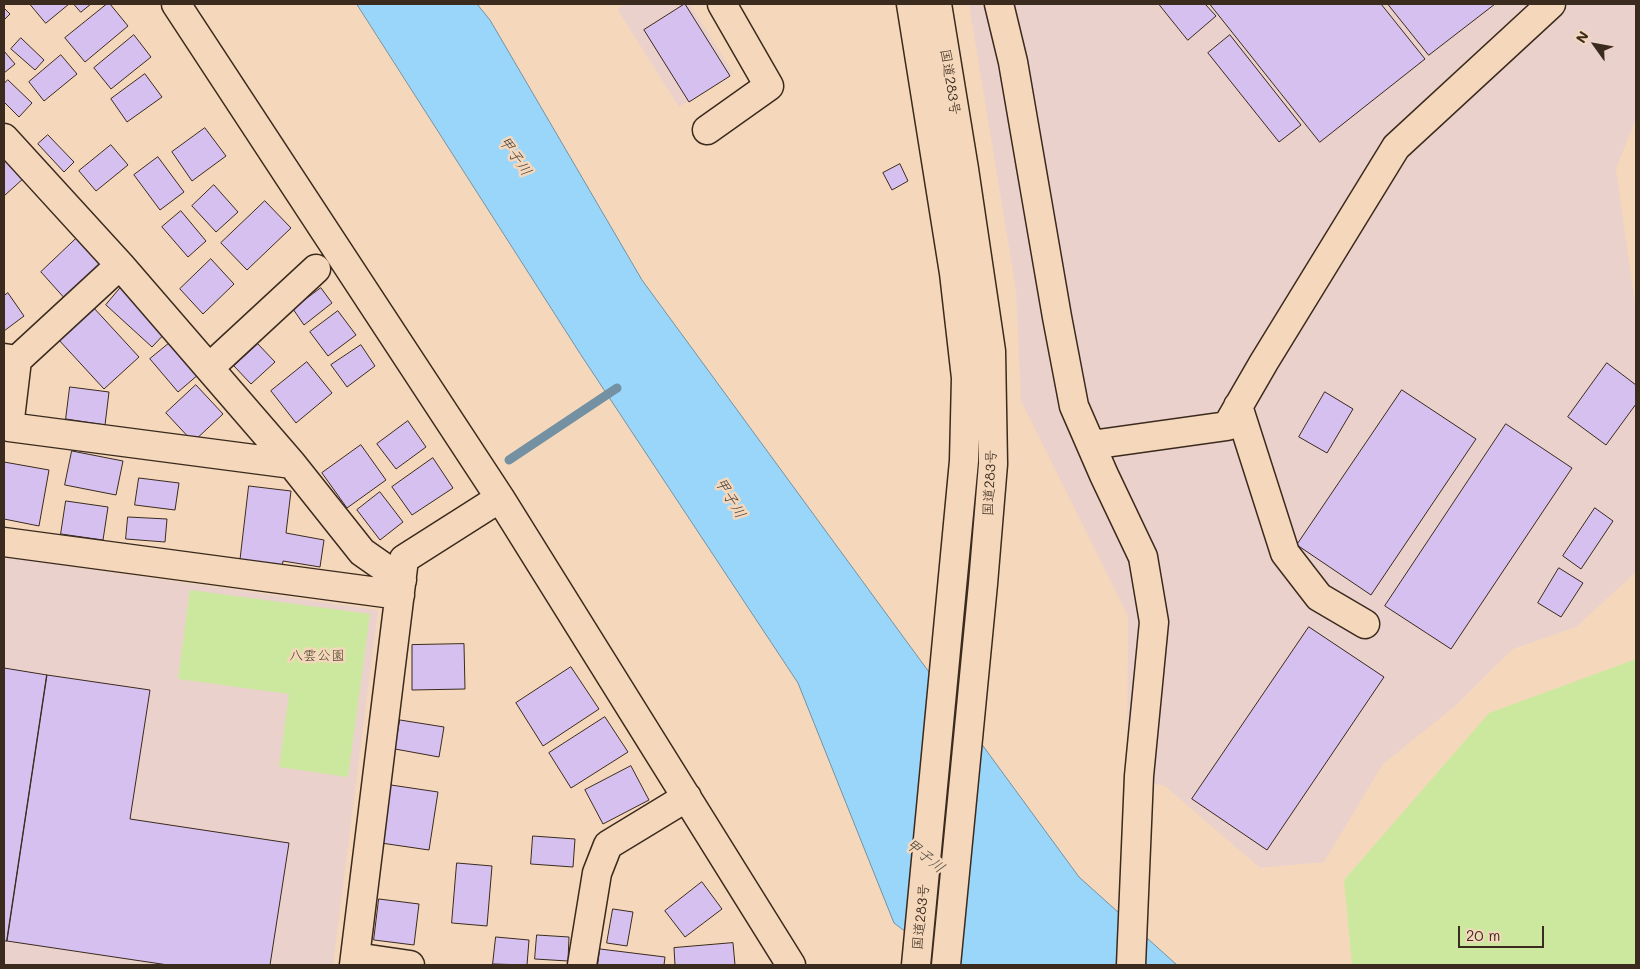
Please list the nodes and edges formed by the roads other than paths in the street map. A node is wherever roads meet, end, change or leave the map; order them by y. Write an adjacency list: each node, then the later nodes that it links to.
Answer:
1 (176, 4): 16 (main road)
2 (722, 4): 7 (main road)
3 (911, 4): 27 (main road, 国道283号)
4 (937, 4): 28 (main road, 国道283号)
5 (999, 4): 14 (main road)
6 (1551, 4): 13 (main road)
7 (707, 130)
8 (4, 138): 9 (main road)
9 (120, 265): 11 (main road); 12 (main road)
10 (316, 268): 12 (main road)
11 (10, 359): 15 (main road)
12 (209, 368): 15 (main road)
13 (1238, 406): 14 (main road); 19 (main road)
14 (1091, 445): 29 (main road)
15 (292, 464): 18 (main road)
16 (500, 498): 18 (main road); 20 (main road)
17 (4, 542): 18 (main road)
18 (401, 587): 22 (main road)
19 (1365, 624)
20 (686, 797): 21 (main road); 24 (main road)
21 (766, 925): 25 (main road); 26 (main road)
22 (354, 961): 23 (main road)
23 (410, 965)
24 (582, 965)
25 (766, 965)
26 (791, 965)
27 (916, 965)
28 (946, 965)
29 (1130, 965)

